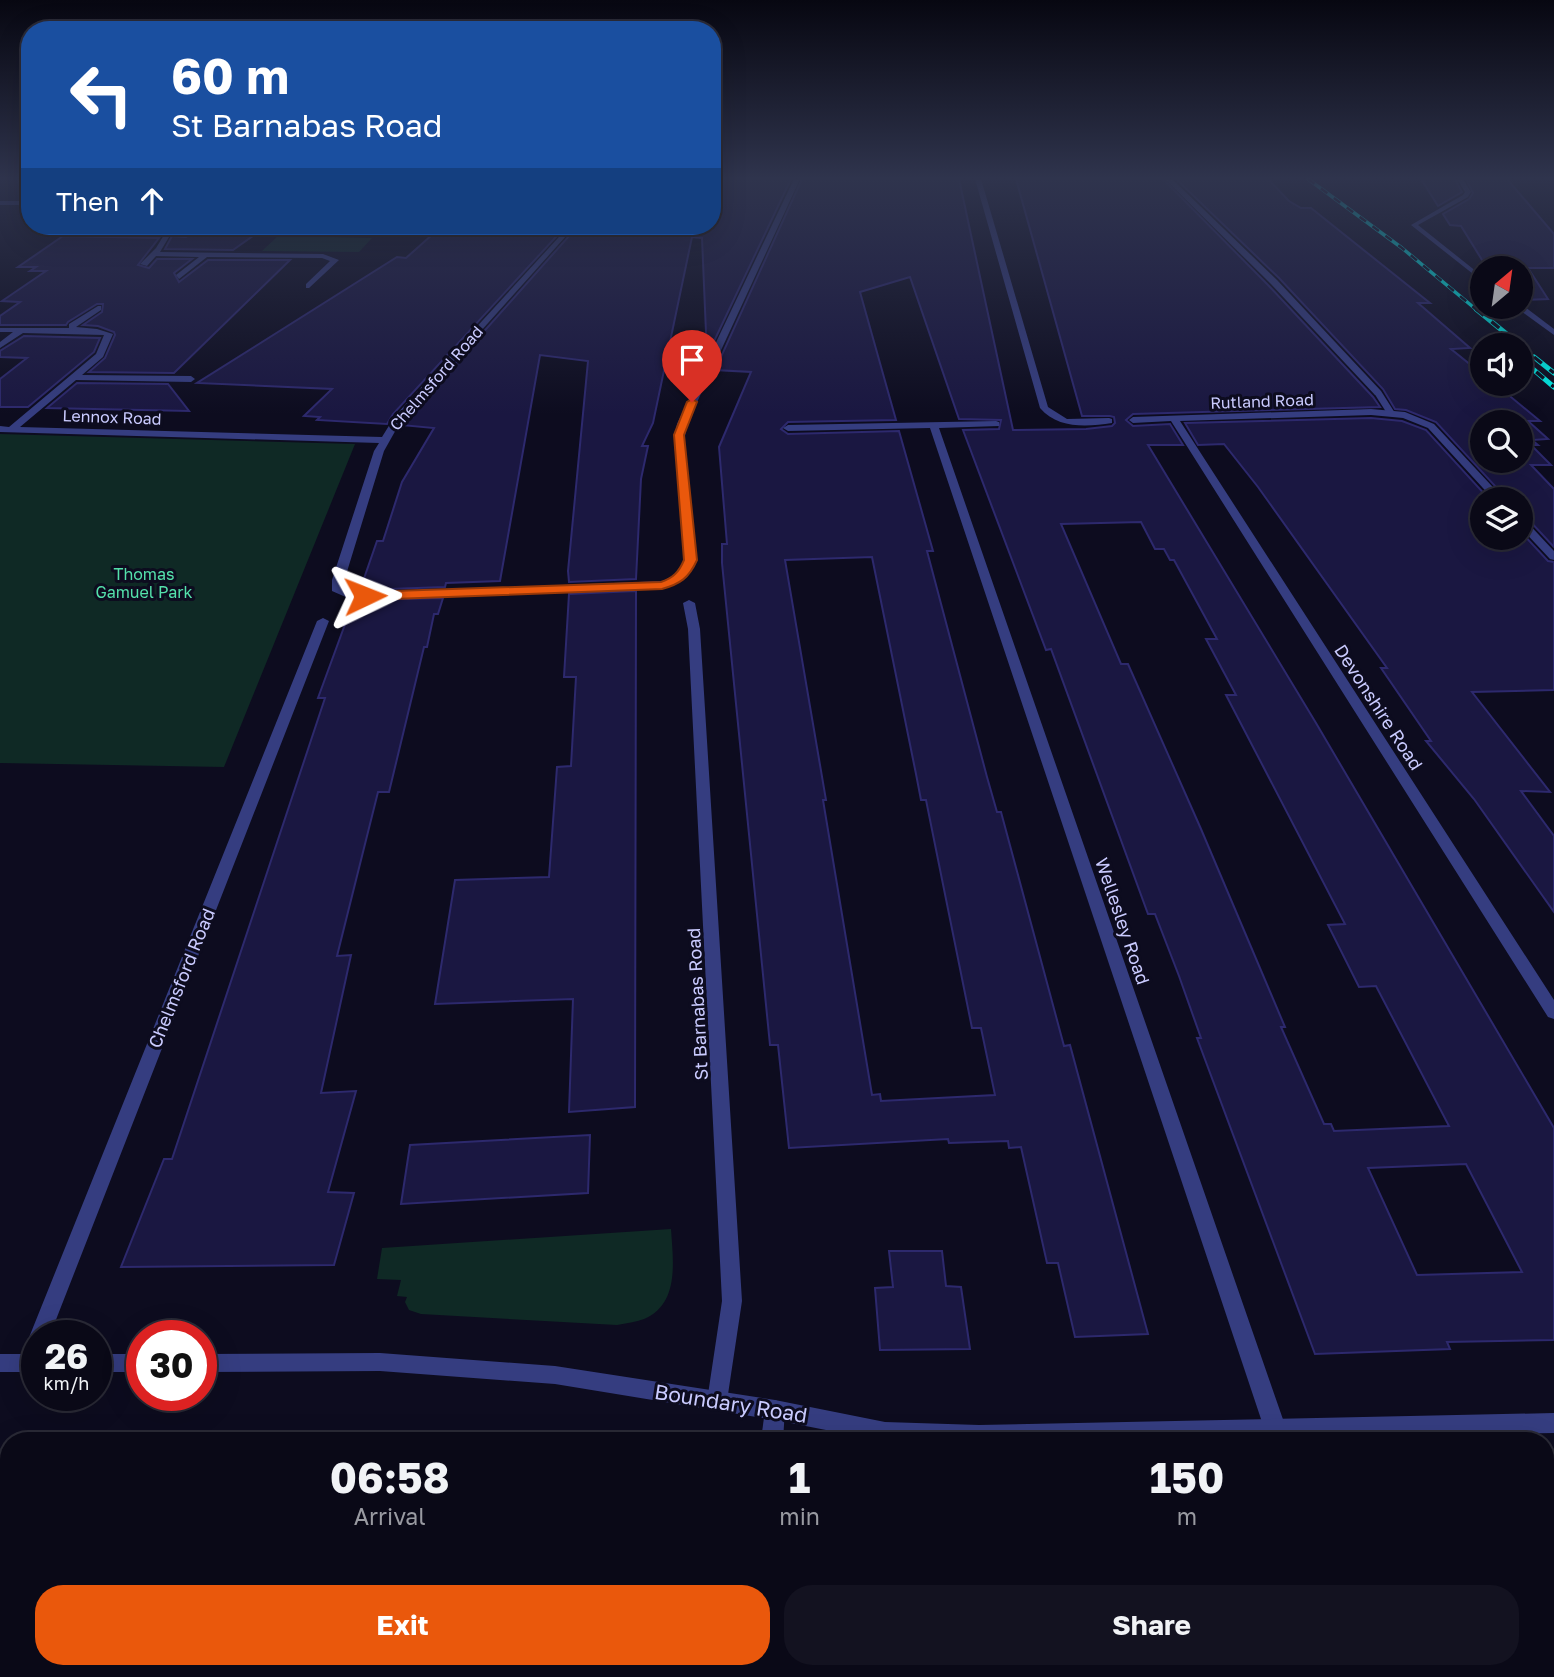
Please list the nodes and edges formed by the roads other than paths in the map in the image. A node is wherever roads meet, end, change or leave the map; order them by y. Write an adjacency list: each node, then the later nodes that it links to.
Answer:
1 (151, 257): 9 (street)
2 (202, 257): 11 (street)
3 (327, 257): 12 (street)
4 (544, 257): 31 (street, Chelmsford Road)
5 (760, 257): 31 (street, Chelmsford Road)
6 (1001, 257): 25 (street)
7 (1249, 257): 22 (street)
8 (1455, 257): 10 (street)
9 (144, 264)
10 (1470, 269)
11 (179, 277)
12 (309, 286)
13 (98, 308): 17 (street)
14 (1533, 317): 18 (street)
15 (0, 330): 16 (street, Lennox Road)
16 (21, 330): 17 (street, Lennox Road); 19 (street)
17 (75, 331): 20 (street, Lennox Road)
18 (1554, 333)
19 (0, 346)
20 (74, 377): 21 (street); 30 (street, Lennox Road)
21 (191, 380)
22 (1391, 413): 24 (street, Rutland Road); 32 (street, Rutland Road)
23 (1133, 420): 24 (street, Rutland Road)
24 (1175, 420): 37 (street, Devonshire Road)
25 (1109, 421)
26 (996, 424): 27 (street)
27 (934, 426): 28 (street); 45 (street, Wellesley Road)
28 (788, 428)
29 (0, 429): 30 (street)
30 (12, 429): 31 (street, Lennox Road)
31 (384, 440)
32 (1488, 487)
33 (1533, 535): 34 (street)
34 (1554, 557)
35 (689, 603): 42 (street, St Barnabas Road)
36 (323, 621): 38 (street, Chelmsford Road)
37 (1554, 1013)
38 (46, 1320)
39 (0, 1363): 40 (street)
40 (21, 1363)
41 (217, 1363): 42 (street, Boundary Road)
42 (717, 1401): 43 (street, Boundary Road)
43 (775, 1410): 46 (street); 47 (street, Boundary Road)
44 (1554, 1423): 50 (street, Boundary Road)
45 (1275, 1428): 48 (street, Boundary Road); 49 (street, Boundary Road)
46 (773, 1432)
47 (885, 1432)
48 (1106, 1432)
49 (1395, 1432)
50 (1438, 1432)

